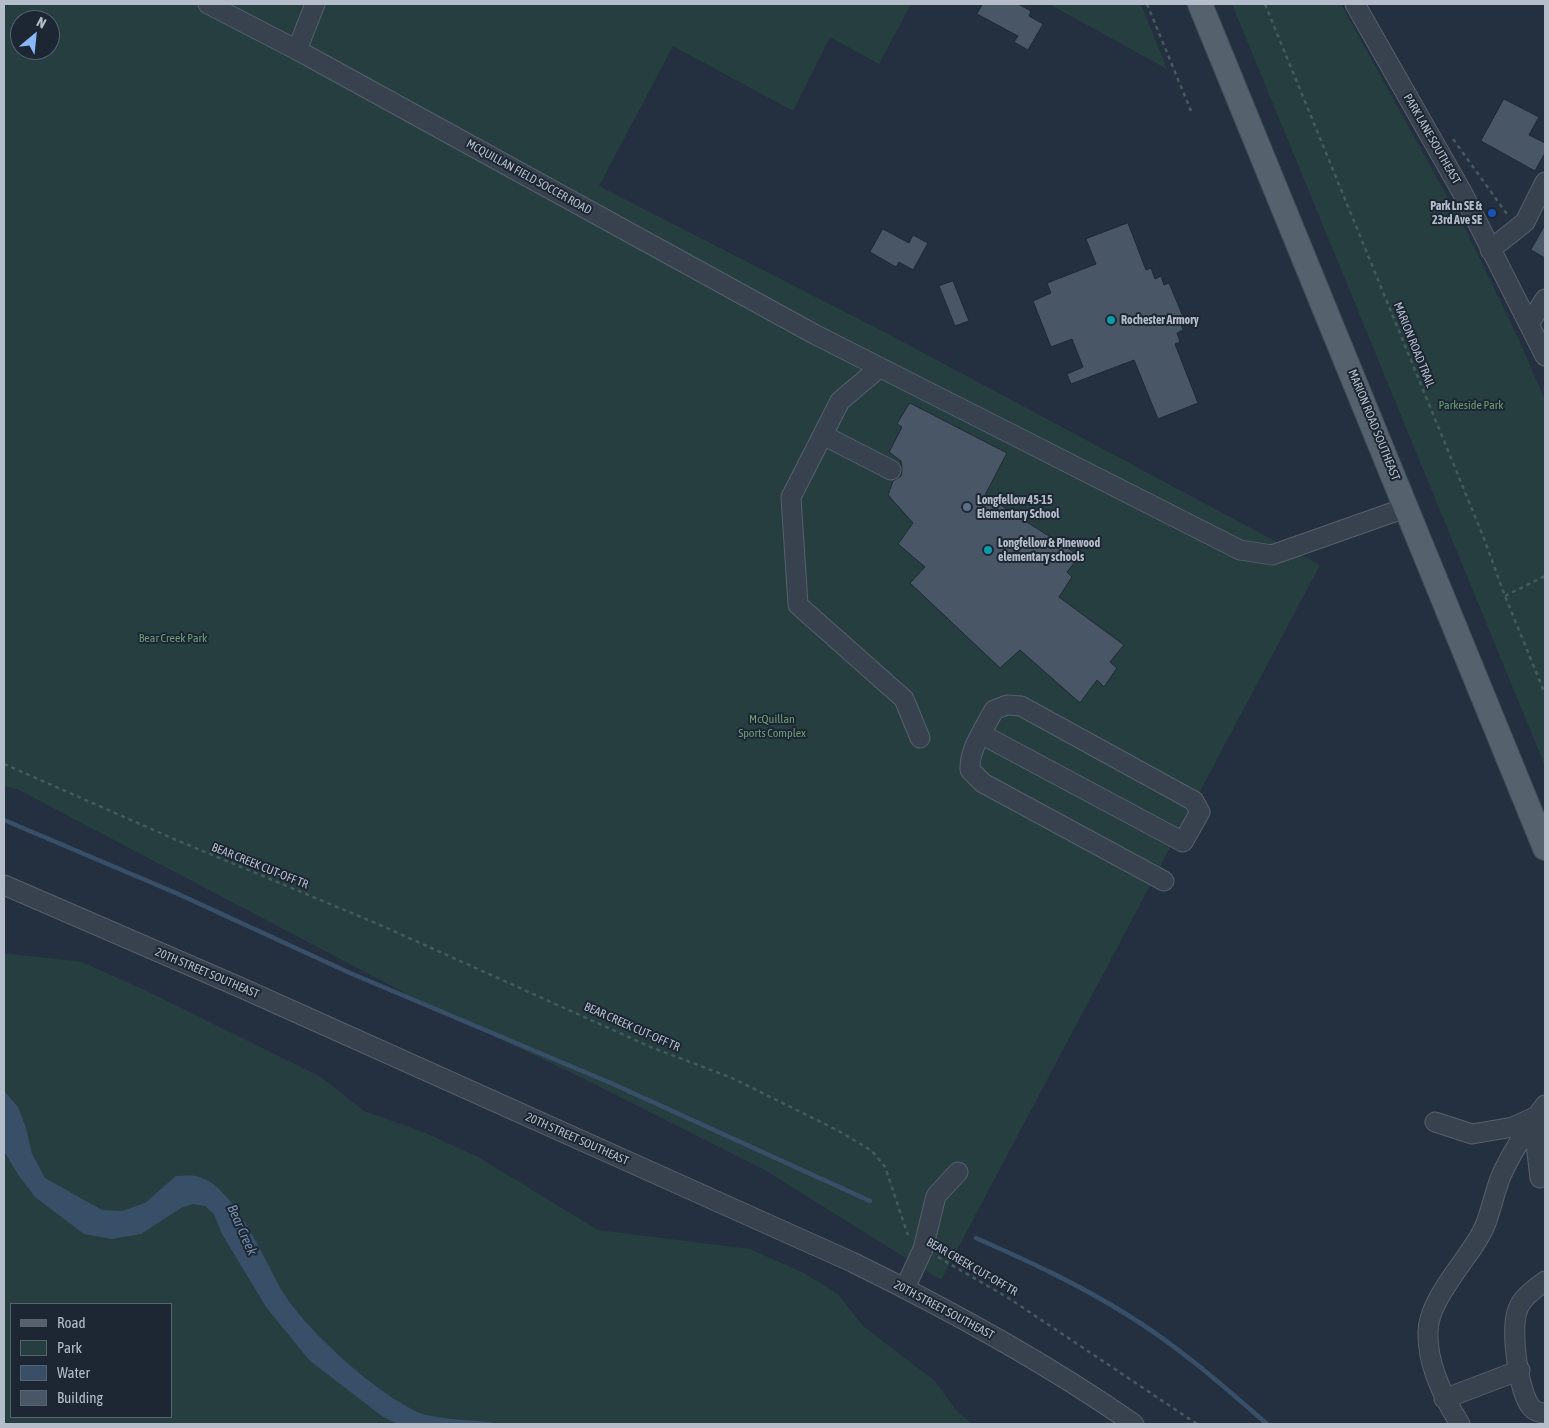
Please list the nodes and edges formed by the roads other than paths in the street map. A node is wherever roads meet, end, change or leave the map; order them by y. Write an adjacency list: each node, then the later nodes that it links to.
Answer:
1 (208, 4): 5 (street, MCQUILLAN FIELD SOCCER ROAD)
2 (316, 4): 5 (street)
3 (1200, 4): 14 (main road, MARION ROAD SOUTHEAST)
4 (1355, 4): 7 (street, PARK LANE SOUTHEAST)
5 (297, 50): 11 (street, MCQUILLAN FIELD SOCCER ROAD)
6 (1545, 182): 7 (street)
7 (1490, 250): 9 (street, PARK LANE SOUTHEAST)
8 (1545, 299): 9 (street)
9 (1528, 324): 10 (street, PARK LANE SOUTHEAST)
10 (1545, 356)
11 (879, 368): 12 (street); 14 (street, MCQUILLAN FIELD SOCCER ROAD)
12 (823, 436): 13 (street); 16 (street)
13 (891, 470)
14 (1408, 508): 17 (main road, MARION ROAD SOUTHEAST)
15 (981, 734): 15 (street); 18 (street)
16 (920, 738)
17 (1545, 848)
18 (1164, 881)
19 (4, 885): 25 (street, 20TH STREET SOUTHEAST)
20 (1541, 1110): 21 (street); 23 (street); 27 (street)
21 (1435, 1122)
22 (958, 1172): 25 (street)
23 (1540, 1178)
24 (1545, 1281): 26 (street)
25 (904, 1288): 29 (street, 20TH STREET SOUTHEAST)
26 (1520, 1370): 27 (street); 28 (street)
27 (1444, 1399): 30 (street)
28 (1545, 1413)
29 (1134, 1424)
30 (1460, 1424)

